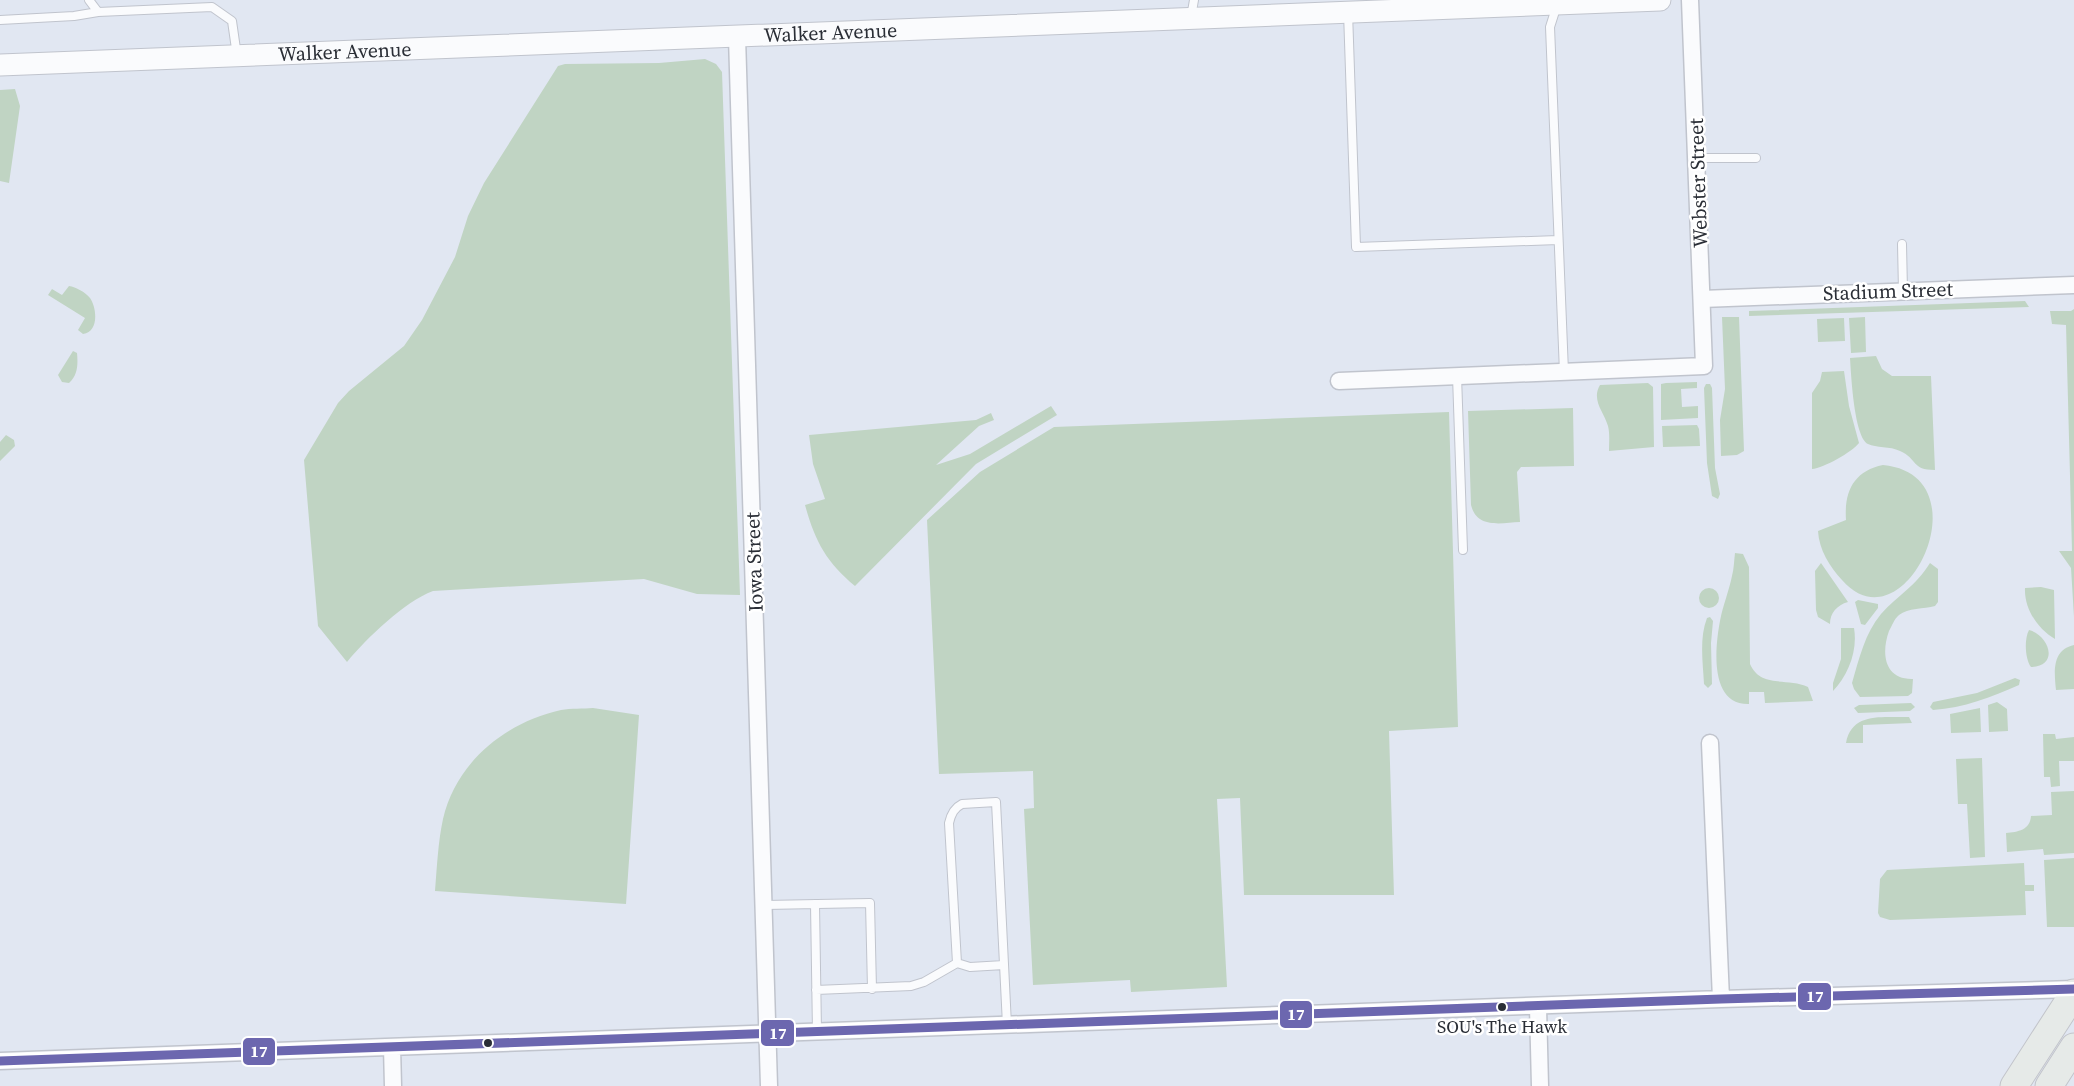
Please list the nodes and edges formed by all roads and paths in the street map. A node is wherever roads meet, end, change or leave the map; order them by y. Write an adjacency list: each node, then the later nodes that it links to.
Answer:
1 (89, 0): 8 (lane)
2 (1660, 0): 4 (street, Walker Avenue)
3 (1690, 0): 14 (street, Webster Street)
4 (1558, 2): 5 (street, Walker Avenue); 16 (lane)
5 (1473, 4): 6 (street, Walker Avenue)
6 (1369, 5): 9 (street, Walker Avenue)
7 (1192, 9): 9 (street, Walker Avenue); 11 (street, Walker Avenue)
8 (98, 12): 10 (lane); 12 (lane)
9 (1348, 12): 16 (lane)
10 (0, 20)
11 (737, 37): 12 (street, Walker Avenue); 27 (street, Iowa Street)
12 (237, 56): 13 (street, Walker Avenue)
13 (0, 65)
14 (1697, 158): 15 (lane); 20 (street, Webster Street)
15 (1756, 158)
16 (1558, 240): 21 (lane)
17 (1902, 244): 19 (lane)
18 (2074, 285): 19 (street, Stadium Street)
19 (1903, 291): 20 (street, Stadium Street)
20 (1702, 299): 21 (street, Webster Street)
21 (1564, 372): 22 (street)
22 (1457, 376): 23 (street); 24 (lane)
23 (1340, 381)
24 (1463, 550)
25 (1710, 743): 33 (street)
26 (815, 904): 27 (lane); 30 (lane); 31 (lane)
27 (765, 905): 37 (street, Iowa Street)
28 (957, 963): 29 (lane); 29 (lane); 30 (lane)
29 (1004, 965): 35 (lane)
30 (872, 989): 31 (lane)
31 (816, 990): 36 (lane)
32 (2074, 991): 33 (street); 44 (main road)
33 (1721, 999): 34 (street)
34 (1538, 1007): 35 (street); 43 (street)
35 (1007, 1025): 36 (street)
36 (817, 1032): 37 (street)
37 (768, 1034): 38 (street); 42 (street, Iowa Street)
38 (392, 1047): 40 (street); 41 (street)
39 (2074, 1047): 45 (main road)
40 (0, 1061)
41 (393, 1086)
42 (769, 1086)
43 (1540, 1086)
44 (2014, 1086)
45 (2049, 1086)

